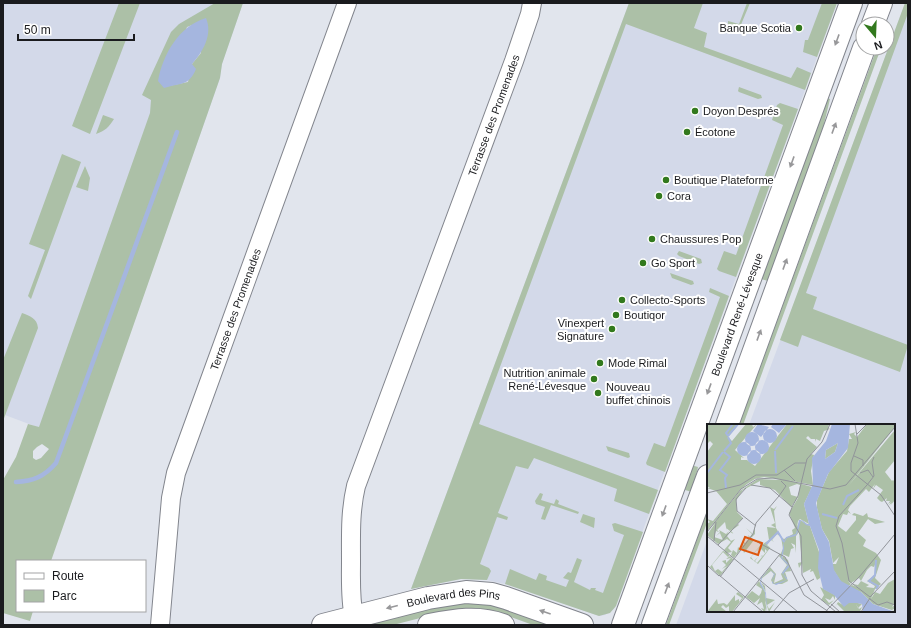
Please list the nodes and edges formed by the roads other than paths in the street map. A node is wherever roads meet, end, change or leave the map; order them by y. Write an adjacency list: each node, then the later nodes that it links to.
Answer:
1 (347, 3): 10 (street, Terrasse des Promenades)
2 (532, 3): 9 (street, Terrasse des Promenades)
3 (851, 3): 15 (main road, Boulevard René-Lévesque, one-way to 15)
4 (881, 3): 5 (main road)
5 (876, 16)
6 (861, 56): 7 (main road, one-way to 6)
7 (727, 424)
8 (707, 479): 16 (main road, one-way to 8)
9 (354, 617): 11 (main road, Boulevard des Pins); 14 (main road, Boulevard des Pins, one-way to 9)
10 (160, 625)
11 (323, 625)
12 (429, 625): 13 (main road, Boulevard des Pins)
13 (503, 625)
14 (582, 625)
15 (623, 625)
16 (653, 625)

